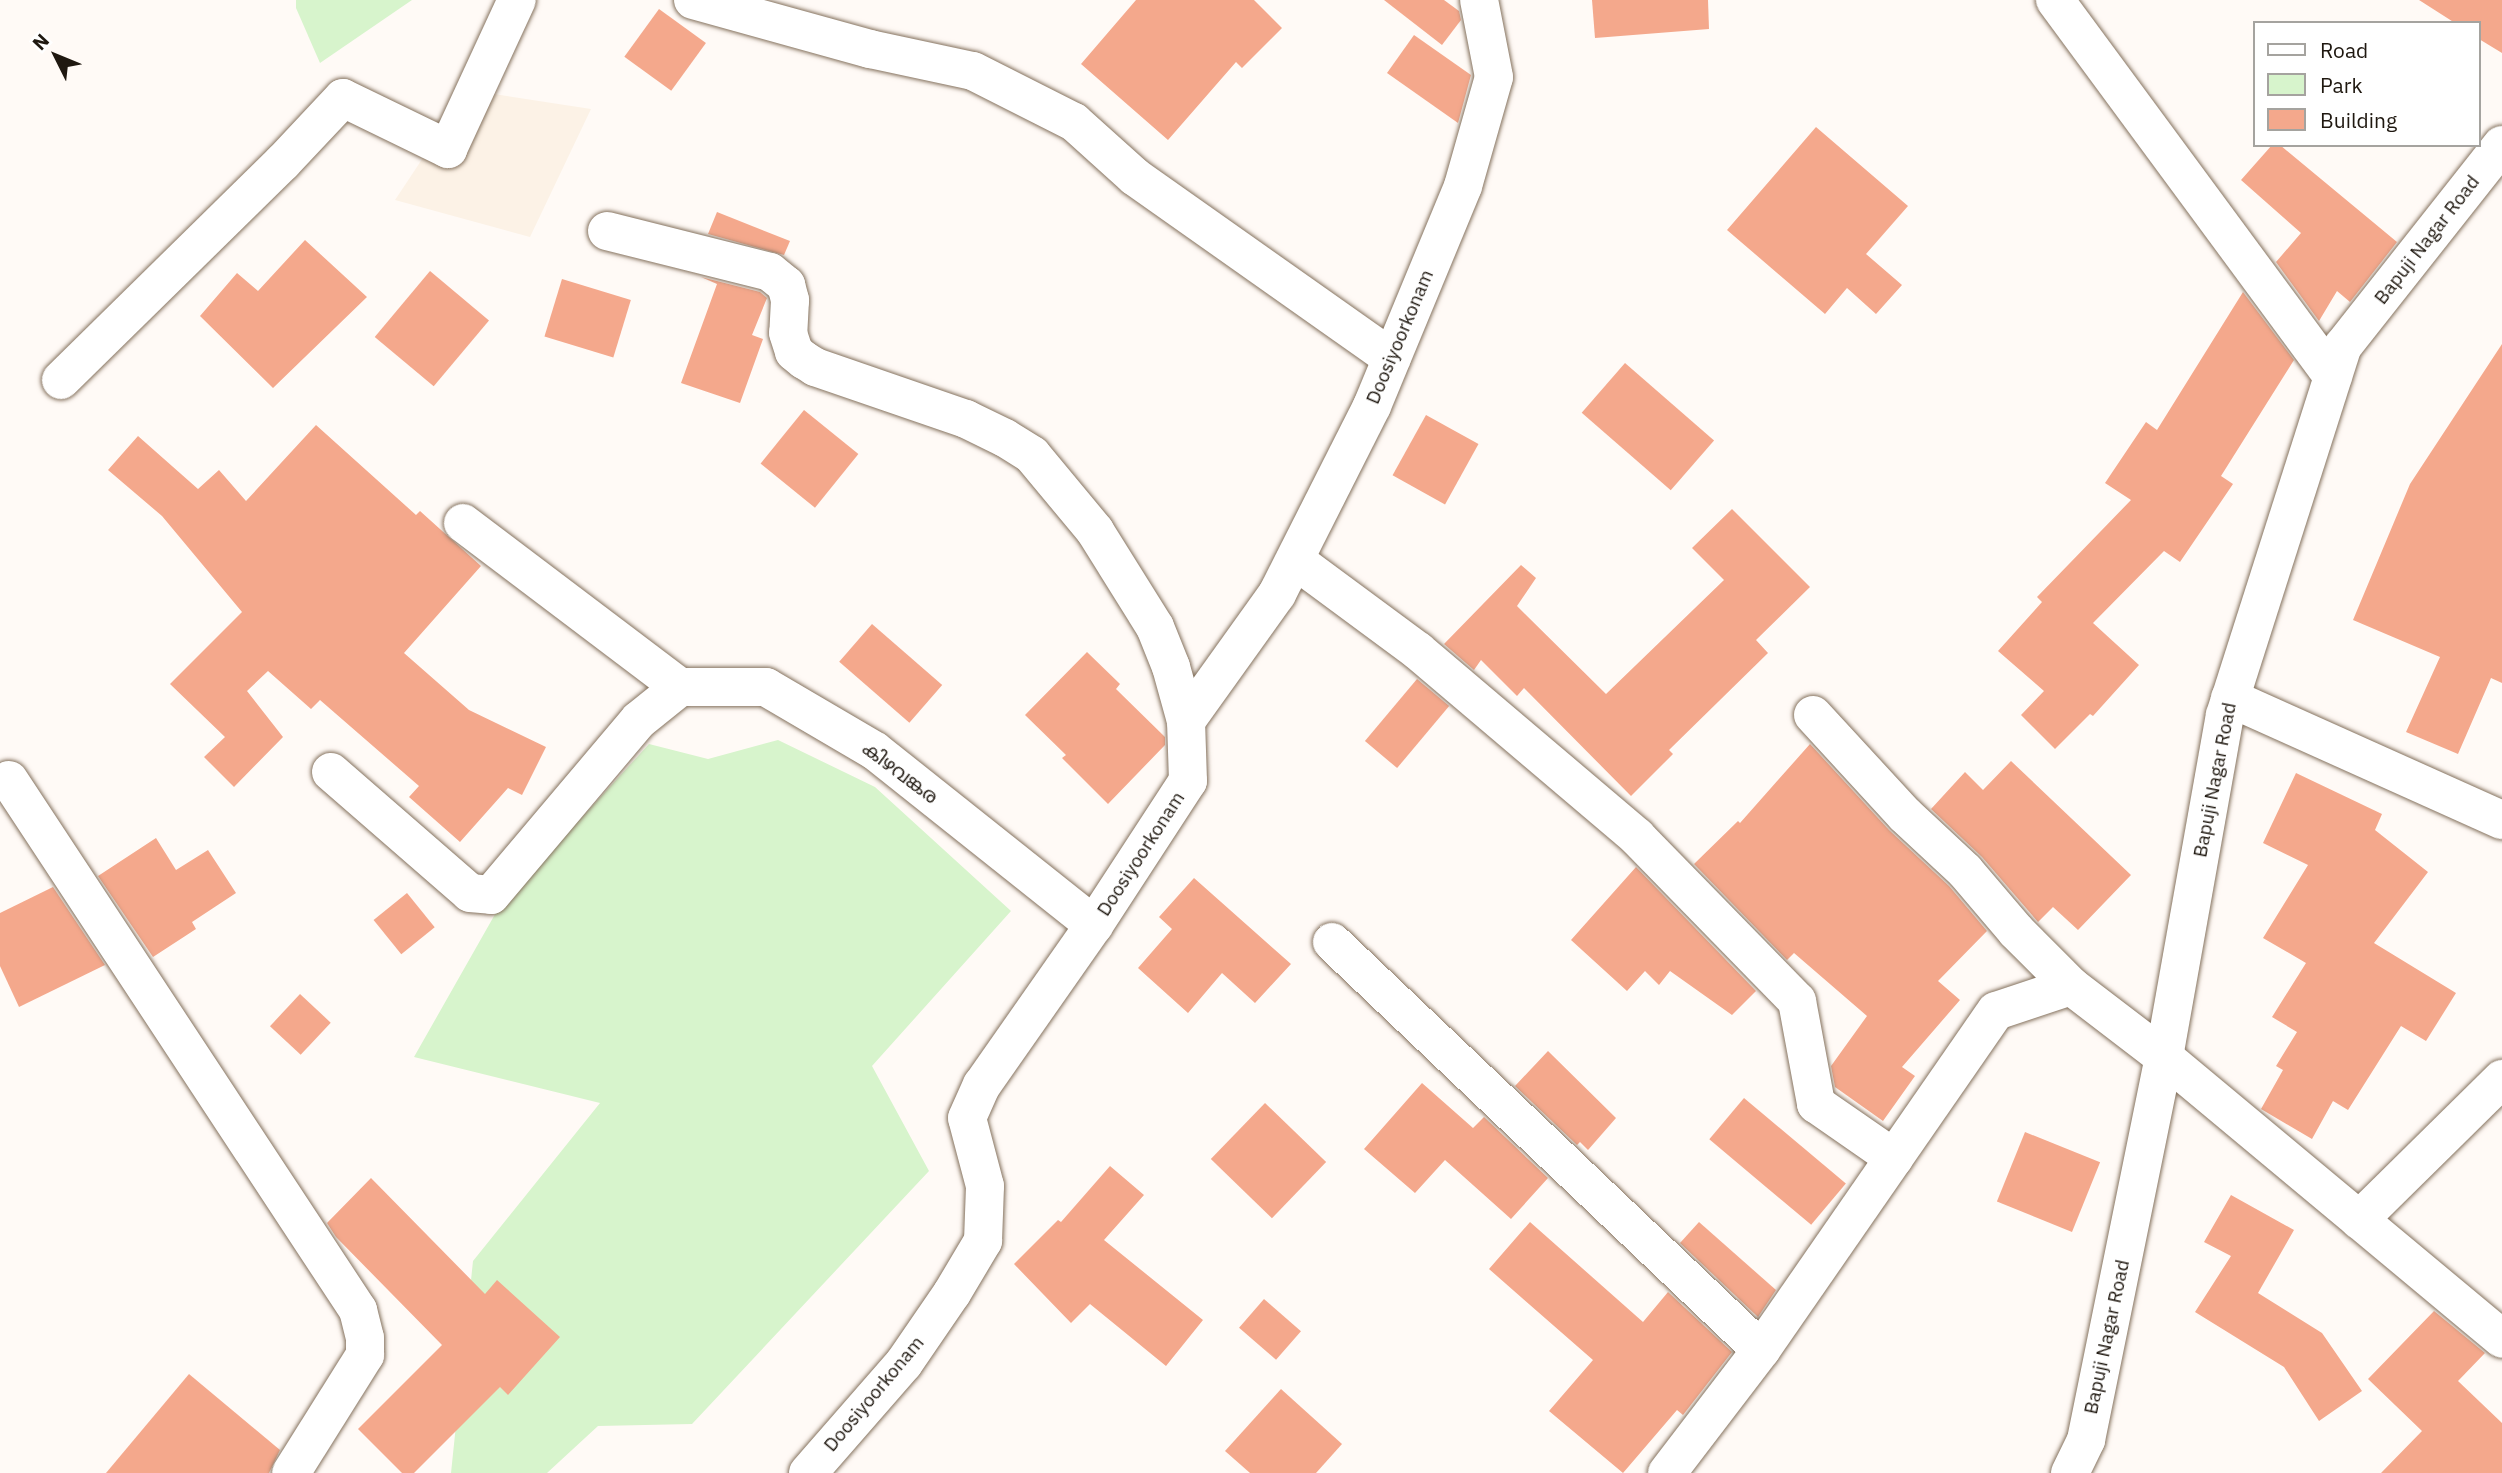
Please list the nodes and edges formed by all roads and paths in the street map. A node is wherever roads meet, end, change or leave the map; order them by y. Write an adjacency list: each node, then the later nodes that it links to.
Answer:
1 (517, 0): 9 (street)
2 (693, 0): 7 (street)
3 (1479, 0): 7 (street, Doosiyoorkonam)
4 (2055, 0): 8 (street)
5 (2502, 145): 8 (street, Bapuji Nagar Road)
6 (607, 231): 15 (street)
7 (1392, 358): 11 (street, Doosiyoorkonam)
8 (2333, 377): 13 (street, Bapuji Nagar Road)
9 (61, 380)
10 (463, 523): 12 (street)
11 (1295, 560): 15 (street, Doosiyoorkonam); 24 (street)
12 (680, 687): 16 (street); 19 (street, കിഴവങ്കര)
13 (2230, 698): 18 (street); 22 (street, Bapuji Nagar Road)
14 (1813, 715): 21 (street)
15 (1186, 721): 19 (street, Doosiyoorkonam)
16 (331, 772)
17 (9, 780): 28 (street)
18 (2502, 820)
19 (1094, 925): 29 (street, Doosiyoorkonam)
20 (1332, 942): 27 (street)
21 (2071, 986): 22 (street); 24 (street)
22 (2164, 1057): 25 (street); 31 (street, Bapuji Nagar Road)
23 (2502, 1079): 25 (street)
24 (1894, 1158): 27 (street)
25 (2359, 1220): 26 (street)
26 (2502, 1339)
27 (1761, 1350): 30 (street)
28 (291, 1473)
29 (808, 1473)
30 (1667, 1473)
31 (2070, 1473)

